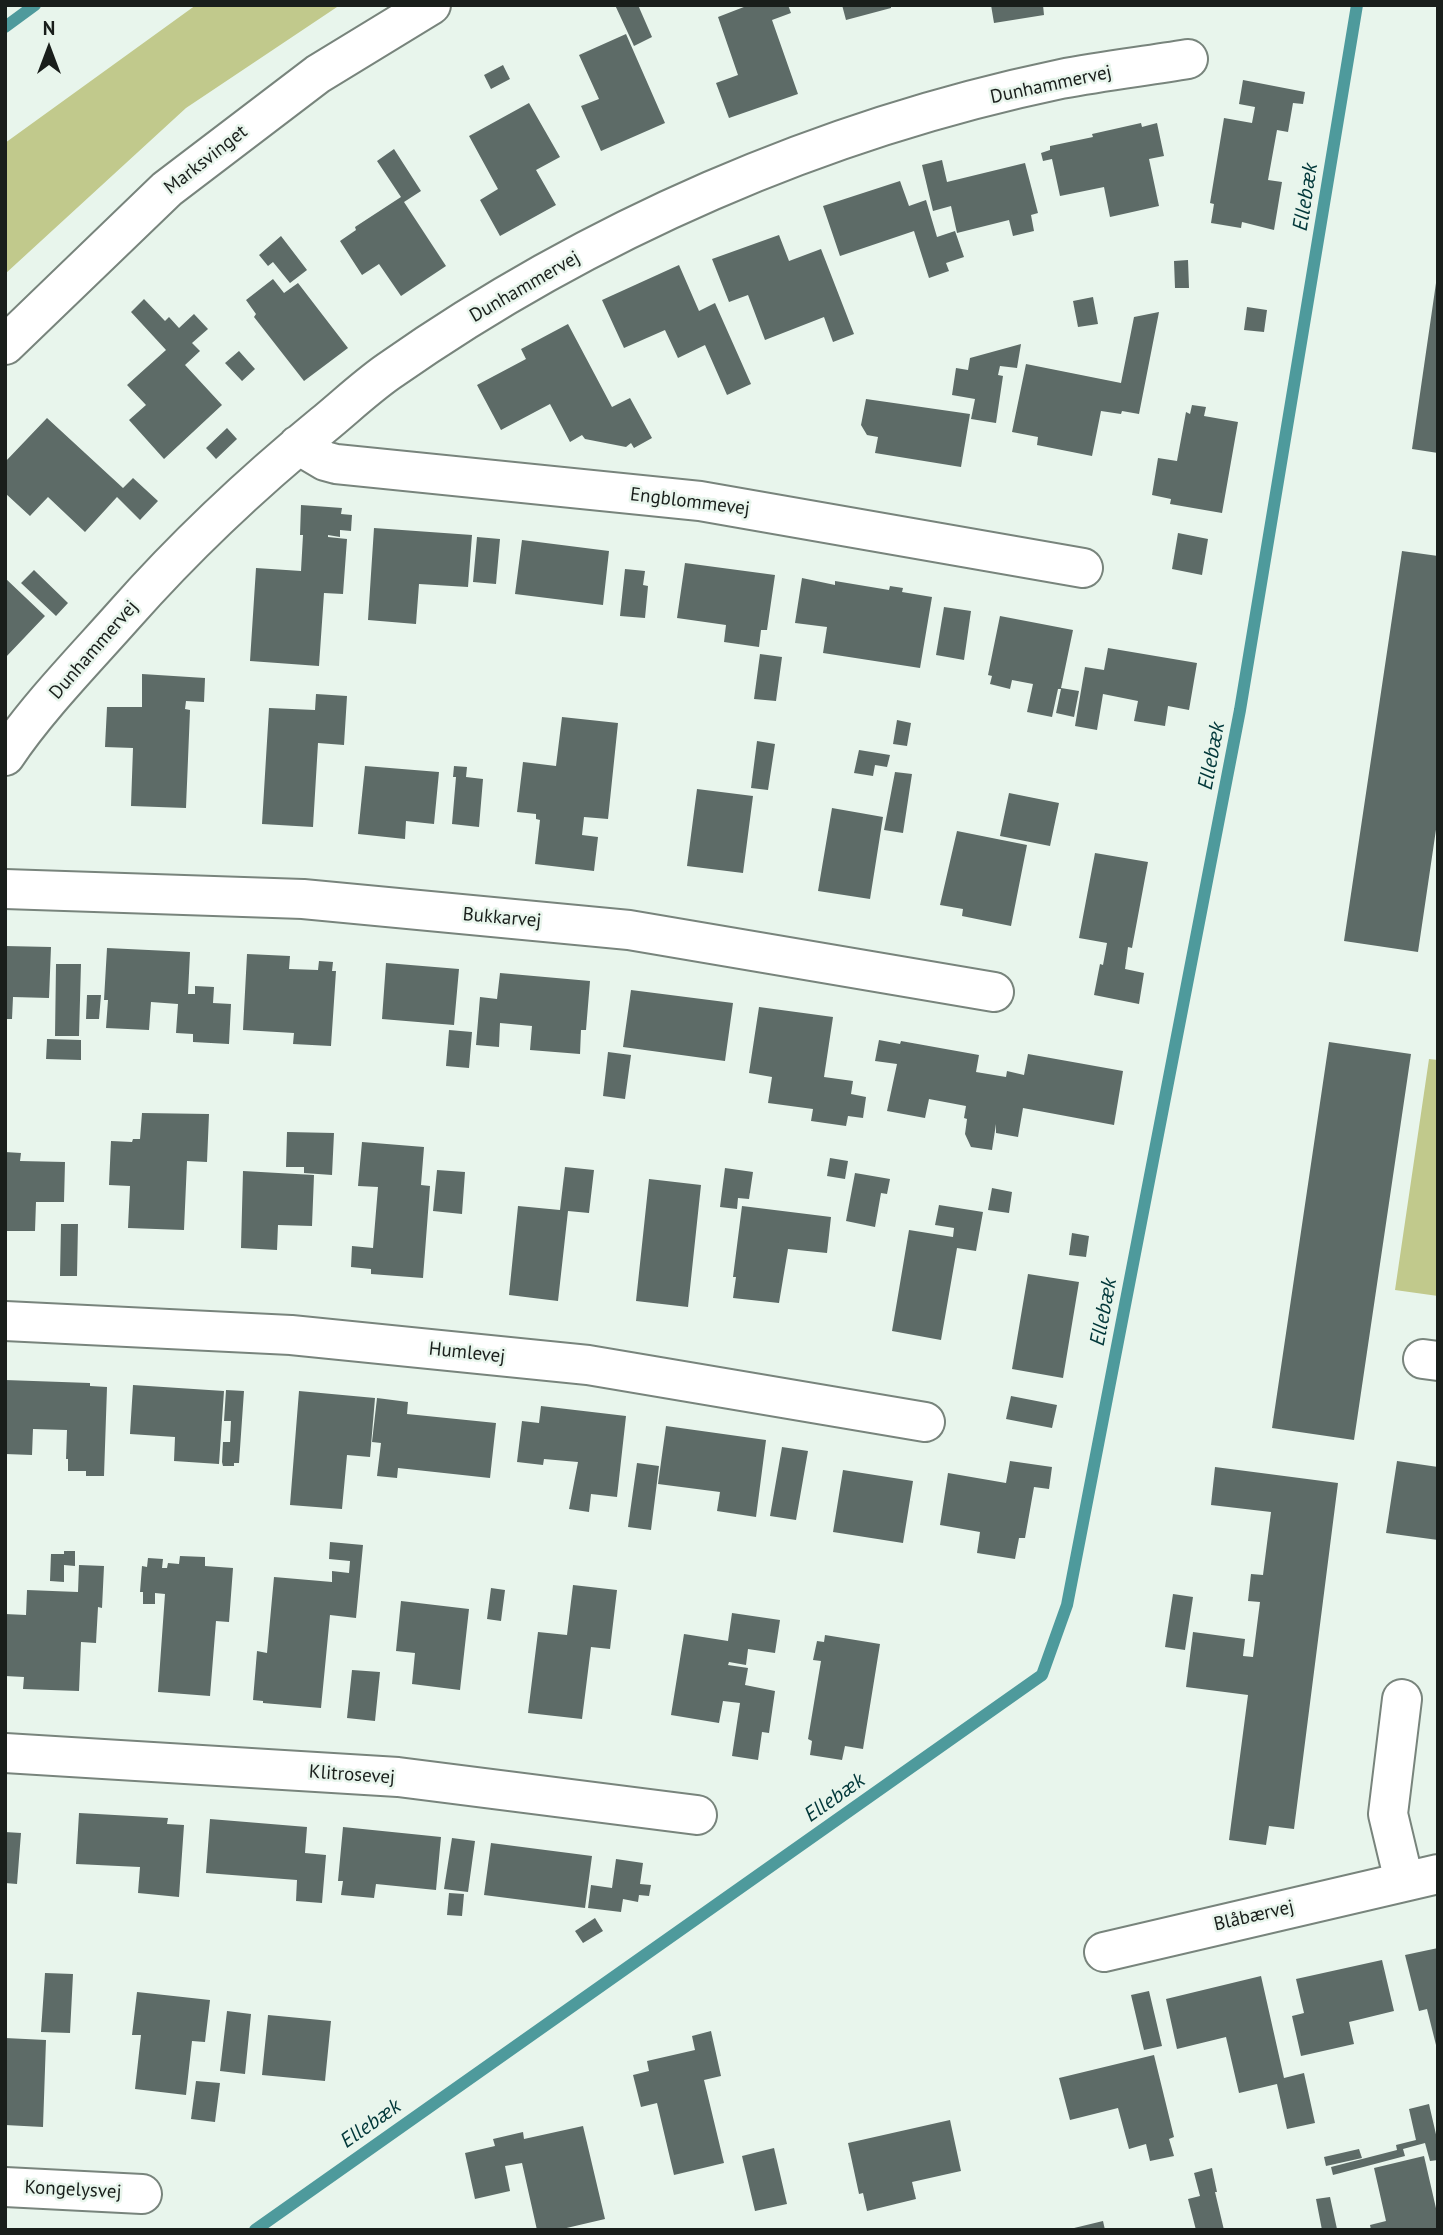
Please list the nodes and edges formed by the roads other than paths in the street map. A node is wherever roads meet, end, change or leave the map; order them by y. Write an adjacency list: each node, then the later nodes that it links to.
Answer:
1 (432, 5): 3 (street, Marksvinget)
2 (1188, 60): 4 (street, Dunhammervej)
3 (5, 345)
4 (298, 445): 5 (street, Engblommevej); 6 (street, Dunhammervej)
5 (1083, 568)
6 (5, 757)
7 (5, 889): 8 (street, Bukkarvej)
8 (995, 992)
9 (5, 1321): 10 (street, Humlevej)
10 (925, 1422)
11 (1402, 1699): 14 (street, Blåbærvej)
12 (5, 1753): 13 (street, Klitrosevej)
13 (697, 1815)
14 (1421, 1878): 15 (street, Blåbærvej)
15 (1104, 1952)
16 (5, 2187): 17 (street, Kongelysvej)
17 (142, 2194)

